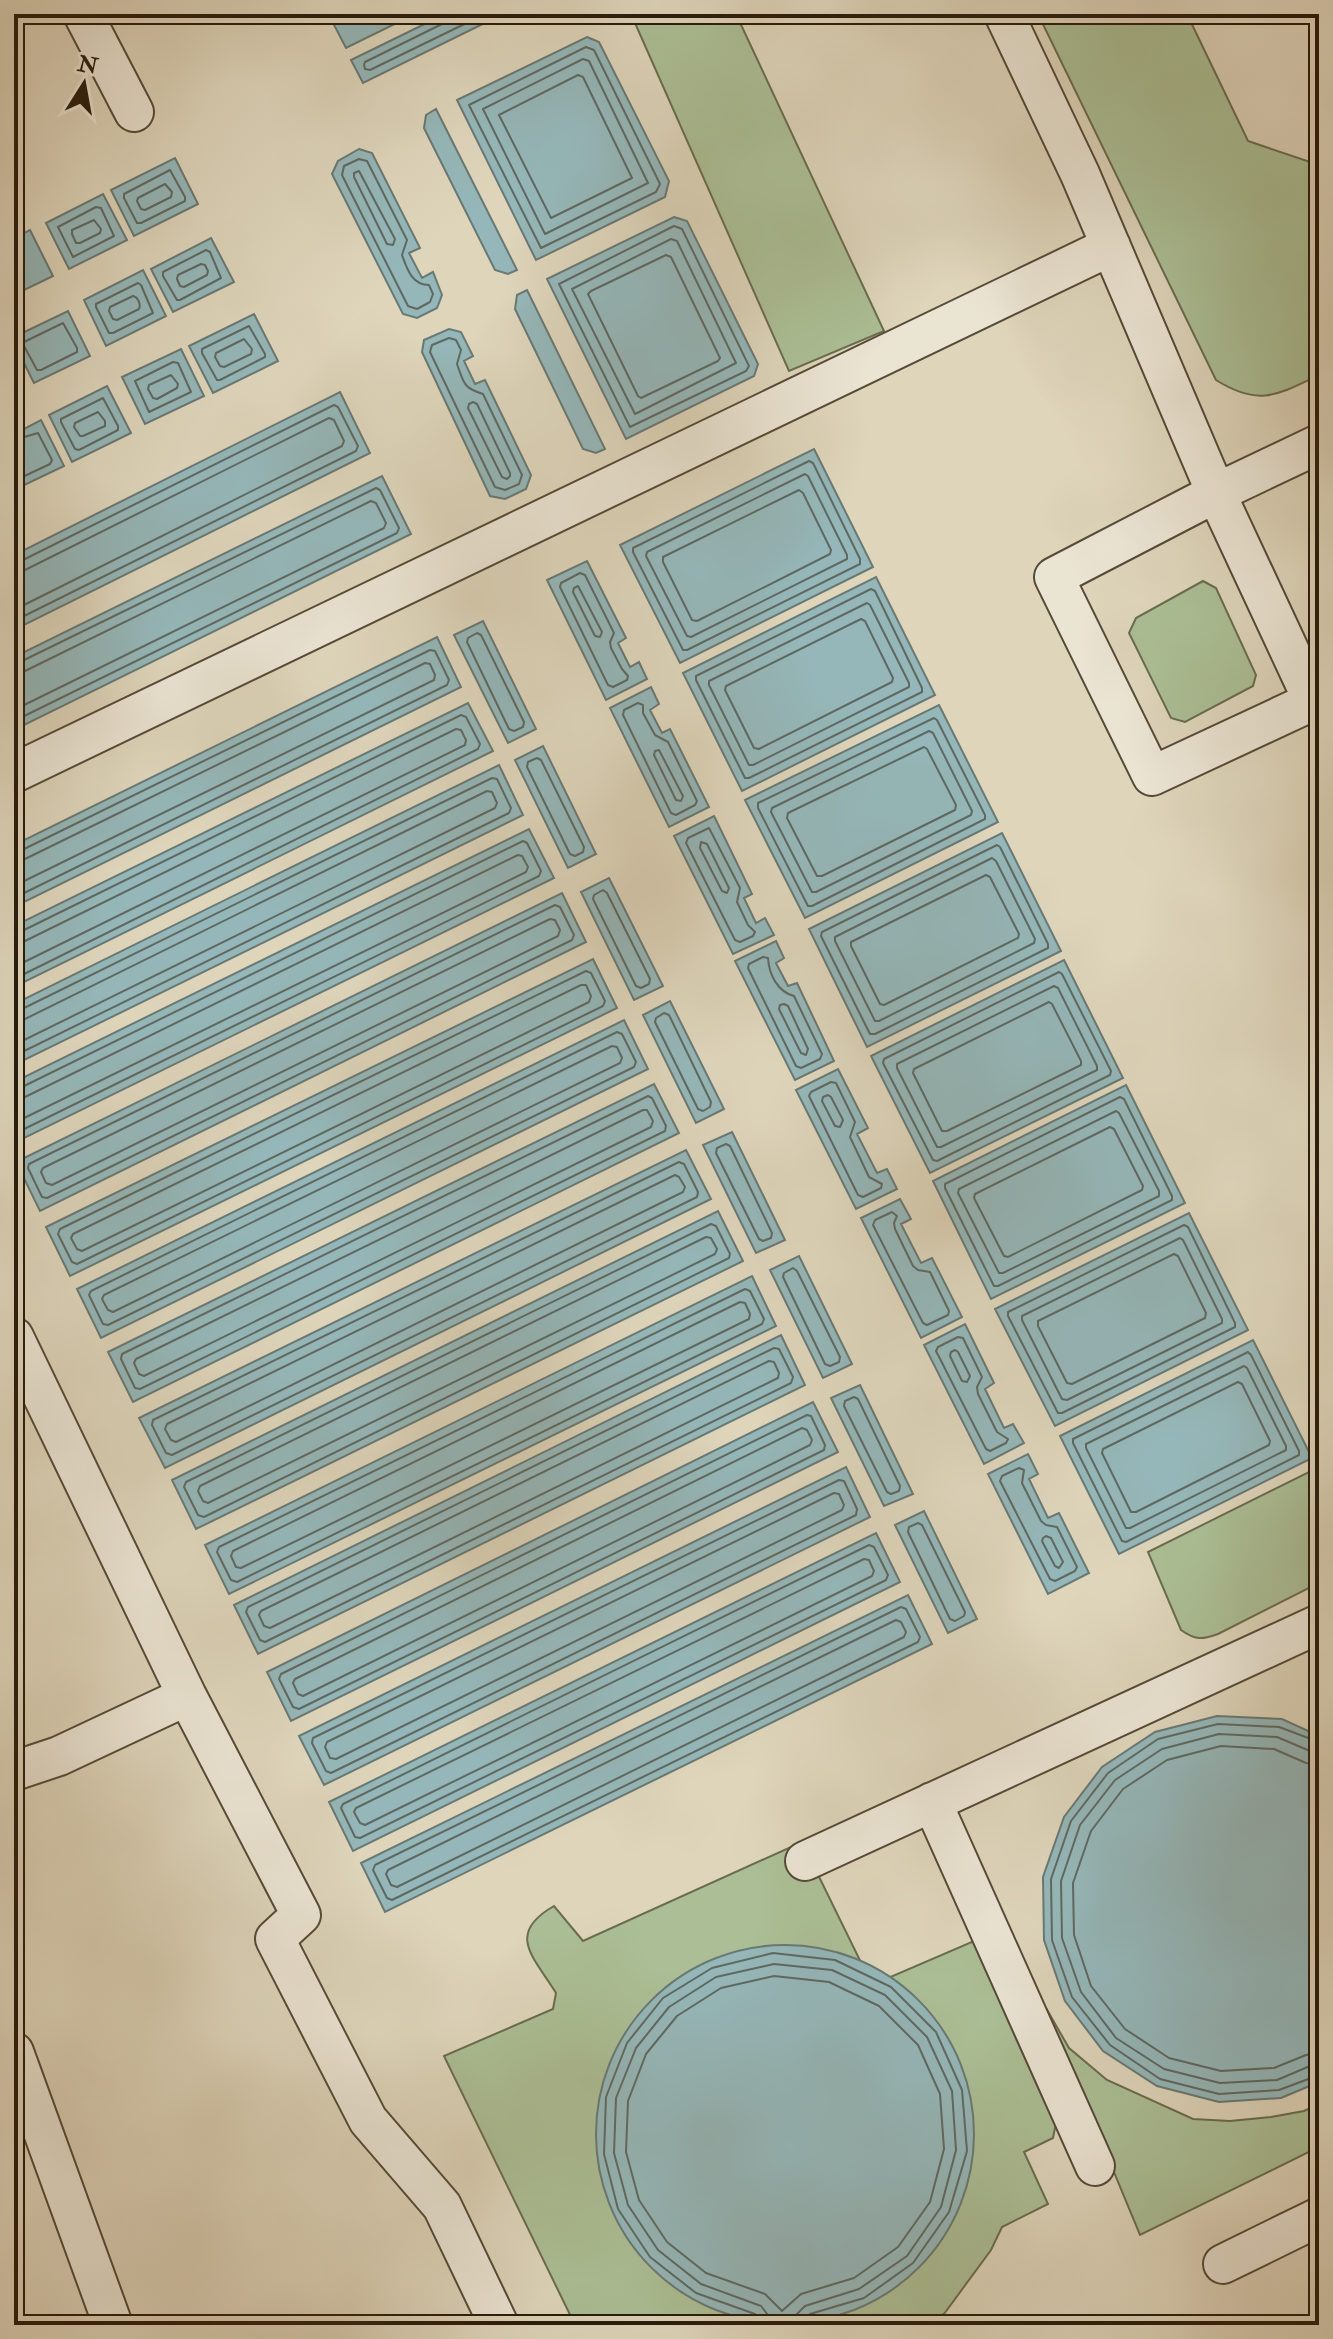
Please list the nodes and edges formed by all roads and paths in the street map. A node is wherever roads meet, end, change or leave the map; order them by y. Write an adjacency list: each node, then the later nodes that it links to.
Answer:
1 (83, 14): 3 (lane)
2 (1004, 14): 4 (lane)
3 (134, 112)
4 (1111, 246): 6 (lane); 7 (lane)
5 (1319, 444): 6 (lane)
6 (1216, 493): 6 (lane)
7 (14, 773)
8 (14, 1337): 10 (lane)
9 (1319, 1624): 12 (lane)
10 (187, 1696): 11 (lane); 19 (lane)
11 (14, 1771)
12 (932, 1802): 13 (lane); 15 (lane)
13 (805, 1861)
14 (14, 2052): 18 (lane)
15 (1095, 2166)
16 (1319, 2217): 17 (lane)
17 (1223, 2264)
18 (113, 2325)
19 (499, 2325)

